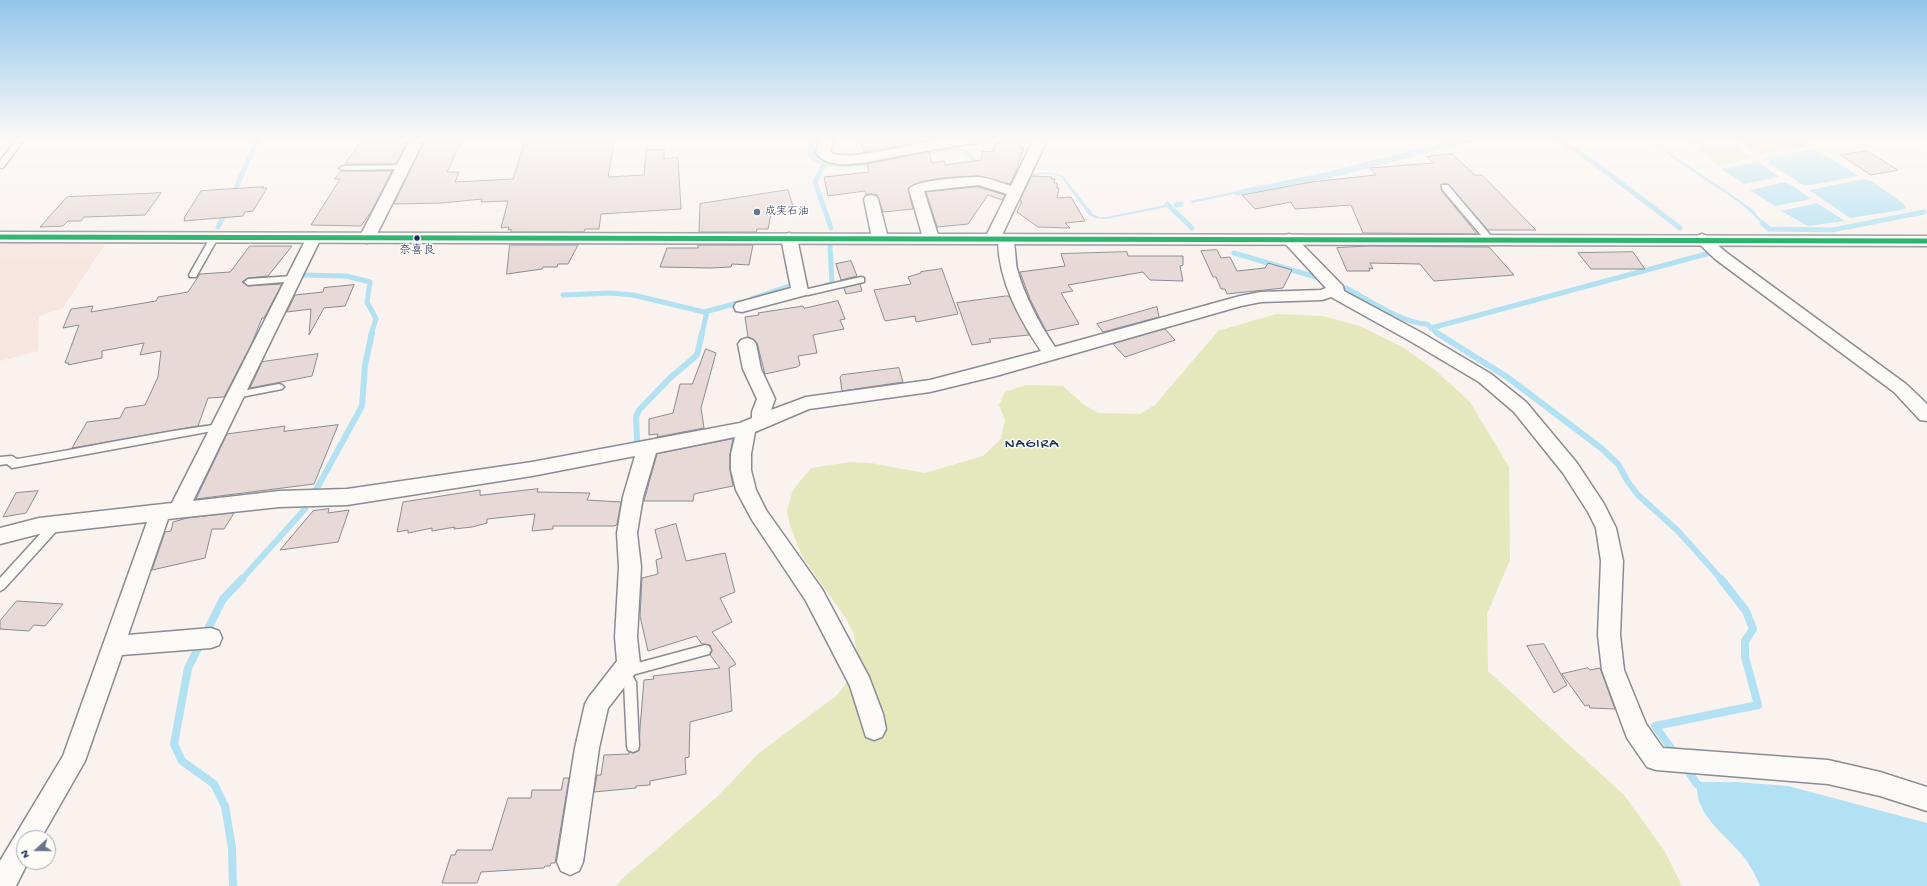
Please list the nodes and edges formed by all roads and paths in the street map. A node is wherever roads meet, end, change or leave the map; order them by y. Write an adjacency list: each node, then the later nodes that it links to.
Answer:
1 (397, 179): 8 (street)
2 (1020, 181): 11 (street); 12 (street)
3 (1445, 187): 14 (lane)
4 (871, 199): 10 (street)
5 (0, 237): 6 (main road)
6 (214, 238): 7 (main road); 17 (lane)
7 (313, 238): 8 (main road); 18 (street)
8 (367, 238): 9 (main road)
9 (790, 238): 10 (main road); 21 (street)
10 (880, 238): 11 (main road)
11 (931, 238): 12 (main road)
12 (1000, 238): 13 (main road); 25 (street)
13 (1289, 239): 14 (main road); 22 (street)
14 (1489, 239): 15 (main road)
15 (1702, 239): 16 (main road); 28 (street)
16 (1927, 240)
17 (193, 275)
18 (293, 279): 20 (lane); 27 (street)
19 (861, 280): 21 (lane)
20 (248, 282)
21 (800, 291): 23 (street)
22 (1332, 291): 25 (street); 43 (street)
23 (742, 307)
24 (746, 344): 29 (street)
25 (1051, 354): 29 (street)
26 (279, 387): 27 (lane)
27 (236, 395): 30 (street)
28 (1927, 415)
29 (754, 424): 31 (street); 41 (street)
30 (220, 427): 32 (lane); 33 (street)
31 (648, 446): 33 (street); 40 (street)
32 (0, 461)
33 (170, 510): 34 (street); 38 (street)
34 (56, 524): 35 (street); 36 (lane)
35 (0, 536)
36 (0, 586)
37 (211, 638): 38 (street)
38 (114, 646): 44 (street)
39 (705, 650): 40 (lane)
40 (623, 672): 42 (lane); 46 (street)
41 (874, 729)
42 (632, 746)
43 (1927, 799)
44 (32, 830)
45 (16, 859): 47 (street)
46 (570, 862)
47 (1, 886)

